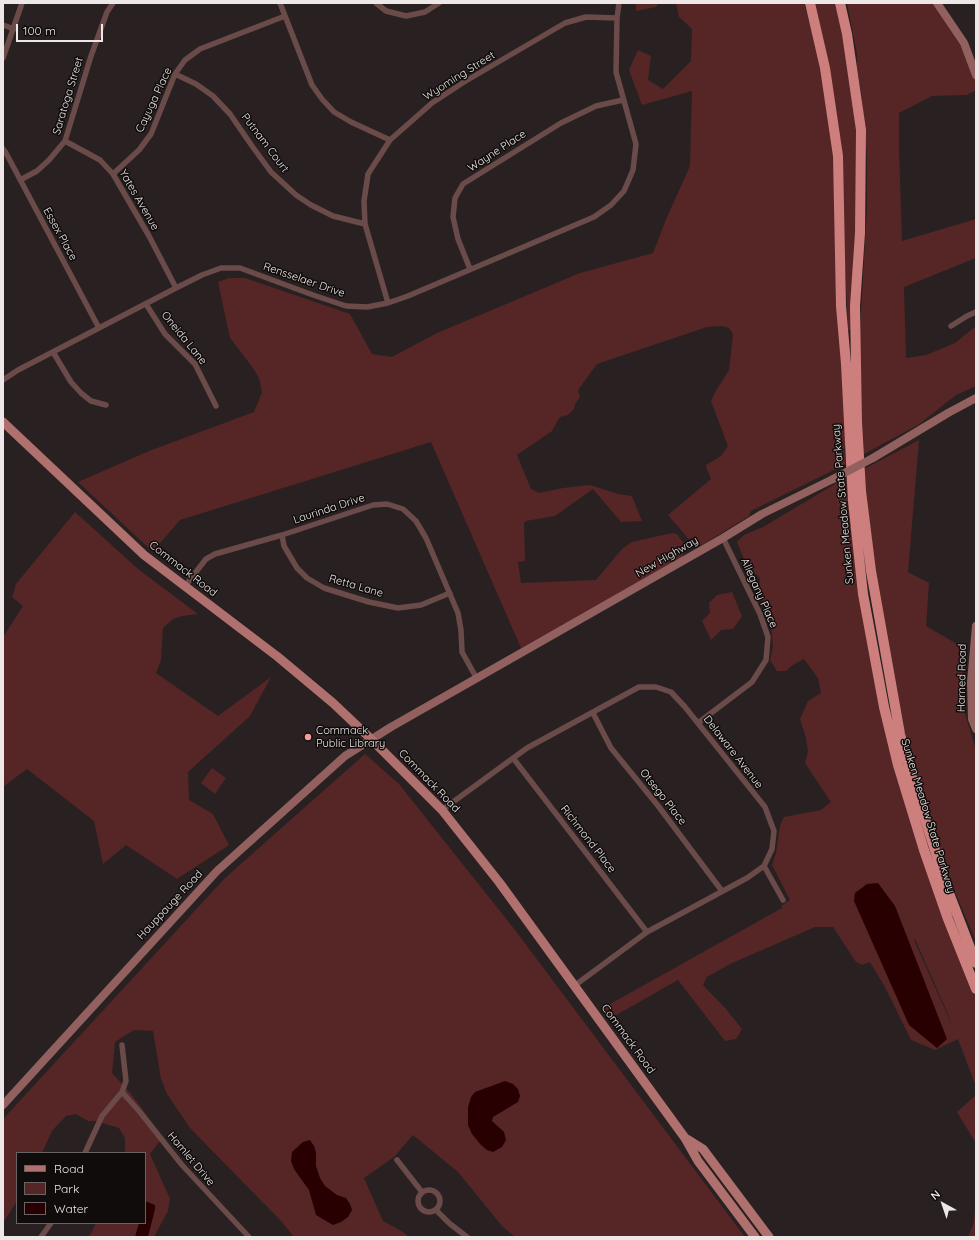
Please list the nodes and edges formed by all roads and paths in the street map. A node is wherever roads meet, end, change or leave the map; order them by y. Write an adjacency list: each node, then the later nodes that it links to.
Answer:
1 (22, 3): 15 (street)
2 (113, 3): 21 (street, Saratoga Street)
3 (280, 3): 11 (street)
4 (376, 3): 5 (street)
5 (439, 3)
6 (619, 3): 12 (street, Rensselaer Drive)
7 (810, 3): 57 (highway, Sunken Meadow State Parkway)
8 (840, 3): 13 (highway, Sunken Meadow State Parkway)
9 (845, 3): 13 (highway)
10 (937, 3): 18 (street)
11 (285, 16): 17 (street, Cayuga Place); 20 (street)
12 (617, 18): 19 (street, Rensselaer Drive); 20 (street, Wyoming Street)
13 (843, 18): 55 (highway, Sunken Meadow State Parkway)
14 (3, 25): 15 (street)
15 (14, 29): 16 (street)
16 (3, 58)
17 (175, 74): 23 (street, Cayuga Place); 25 (street, Putnam Court)
18 (976, 75)
19 (623, 100): 26 (street, Rensselaer Drive); 26 (street, Wayne Place)
20 (390, 140): 25 (street, Wyoming Street)
21 (65, 141): 23 (street, Yates Avenue); 24 (street, Saratoga Street)
22 (3, 149): 24 (street, Essex Place)
23 (113, 174): 27 (street, Yates Avenue)
24 (20, 180): 32 (street, Essex Place)
25 (365, 224): 29 (street, Wyoming Street)
26 (470, 269): 29 (street, Rensselaer Drive)
27 (176, 288): 28 (street, Rensselaer Drive); 29 (street, Rensselaer Drive)
28 (146, 304): 32 (street, Rensselaer Drive); 37 (street, Oneida Lane)
29 (388, 304)
30 (976, 312): 31 (street)
31 (951, 326)
32 (99, 328): 33 (street, Rensselaer Drive)
33 (53, 352): 34 (street, Rensselaer Drive); 36 (street)
34 (3, 380)
35 (976, 398): 40 (street, New Highway, bridge)
36 (106, 405)
37 (216, 406)
38 (3, 422): 41 (main road, Commack Road)
39 (282, 535): 41 (street, Laurinda Drive); 42 (street, Retta Lane); 42 (street, Laurinda Drive)
40 (723, 538): 44 (street, New Highway); 46 (street, Allegany Place)
41 (185, 586): 48 (main road, Commack Road)
42 (450, 592): 44 (street, Laurinda Drive)
43 (976, 626): 47 (street, Harned Road)
44 (477, 679): 48 (street, New Highway)
45 (593, 713): 46 (street, Delaware Avenue); 49 (street, Delaware Avenue); 52 (street, Otsego Place)
46 (698, 723): 51 (street, Delaware Avenue)
47 (976, 729)
48 (371, 739): 50 (main road, Commack Road); 60 (street, Hauppauge Road)
49 (513, 758): 50 (street, Delaware Avenue); 54 (street, Richmond Place)
50 (442, 810): 56 (main road, Commack Road)
51 (764, 866): 52 (street); 53 (street)
52 (722, 891): 54 (street)
53 (783, 900)
54 (647, 932): 56 (street)
55 (976, 963)
56 (574, 986): 61 (main road, Commack Road)
57 (976, 989)
58 (122, 1045): 59 (street)
59 (122, 1092): 62 (street); 67 (street, Hamlet Drive)
60 (3, 1105)
61 (685, 1138): 72 (main road, Commack Road); 73 (main road, Commack Road)
62 (85, 1152)
63 (397, 1160): 64 (street)
64 (422, 1192): 65 (street); 65 (street)
65 (436, 1210): 71 (street)
66 (50, 1224): 68 (street)
67 (244, 1232): 69 (street); 70 (street, Hamlet Drive)
68 (41, 1237)
69 (239, 1237)
70 (249, 1237)
71 (467, 1237)
72 (755, 1237)
73 (769, 1237)

